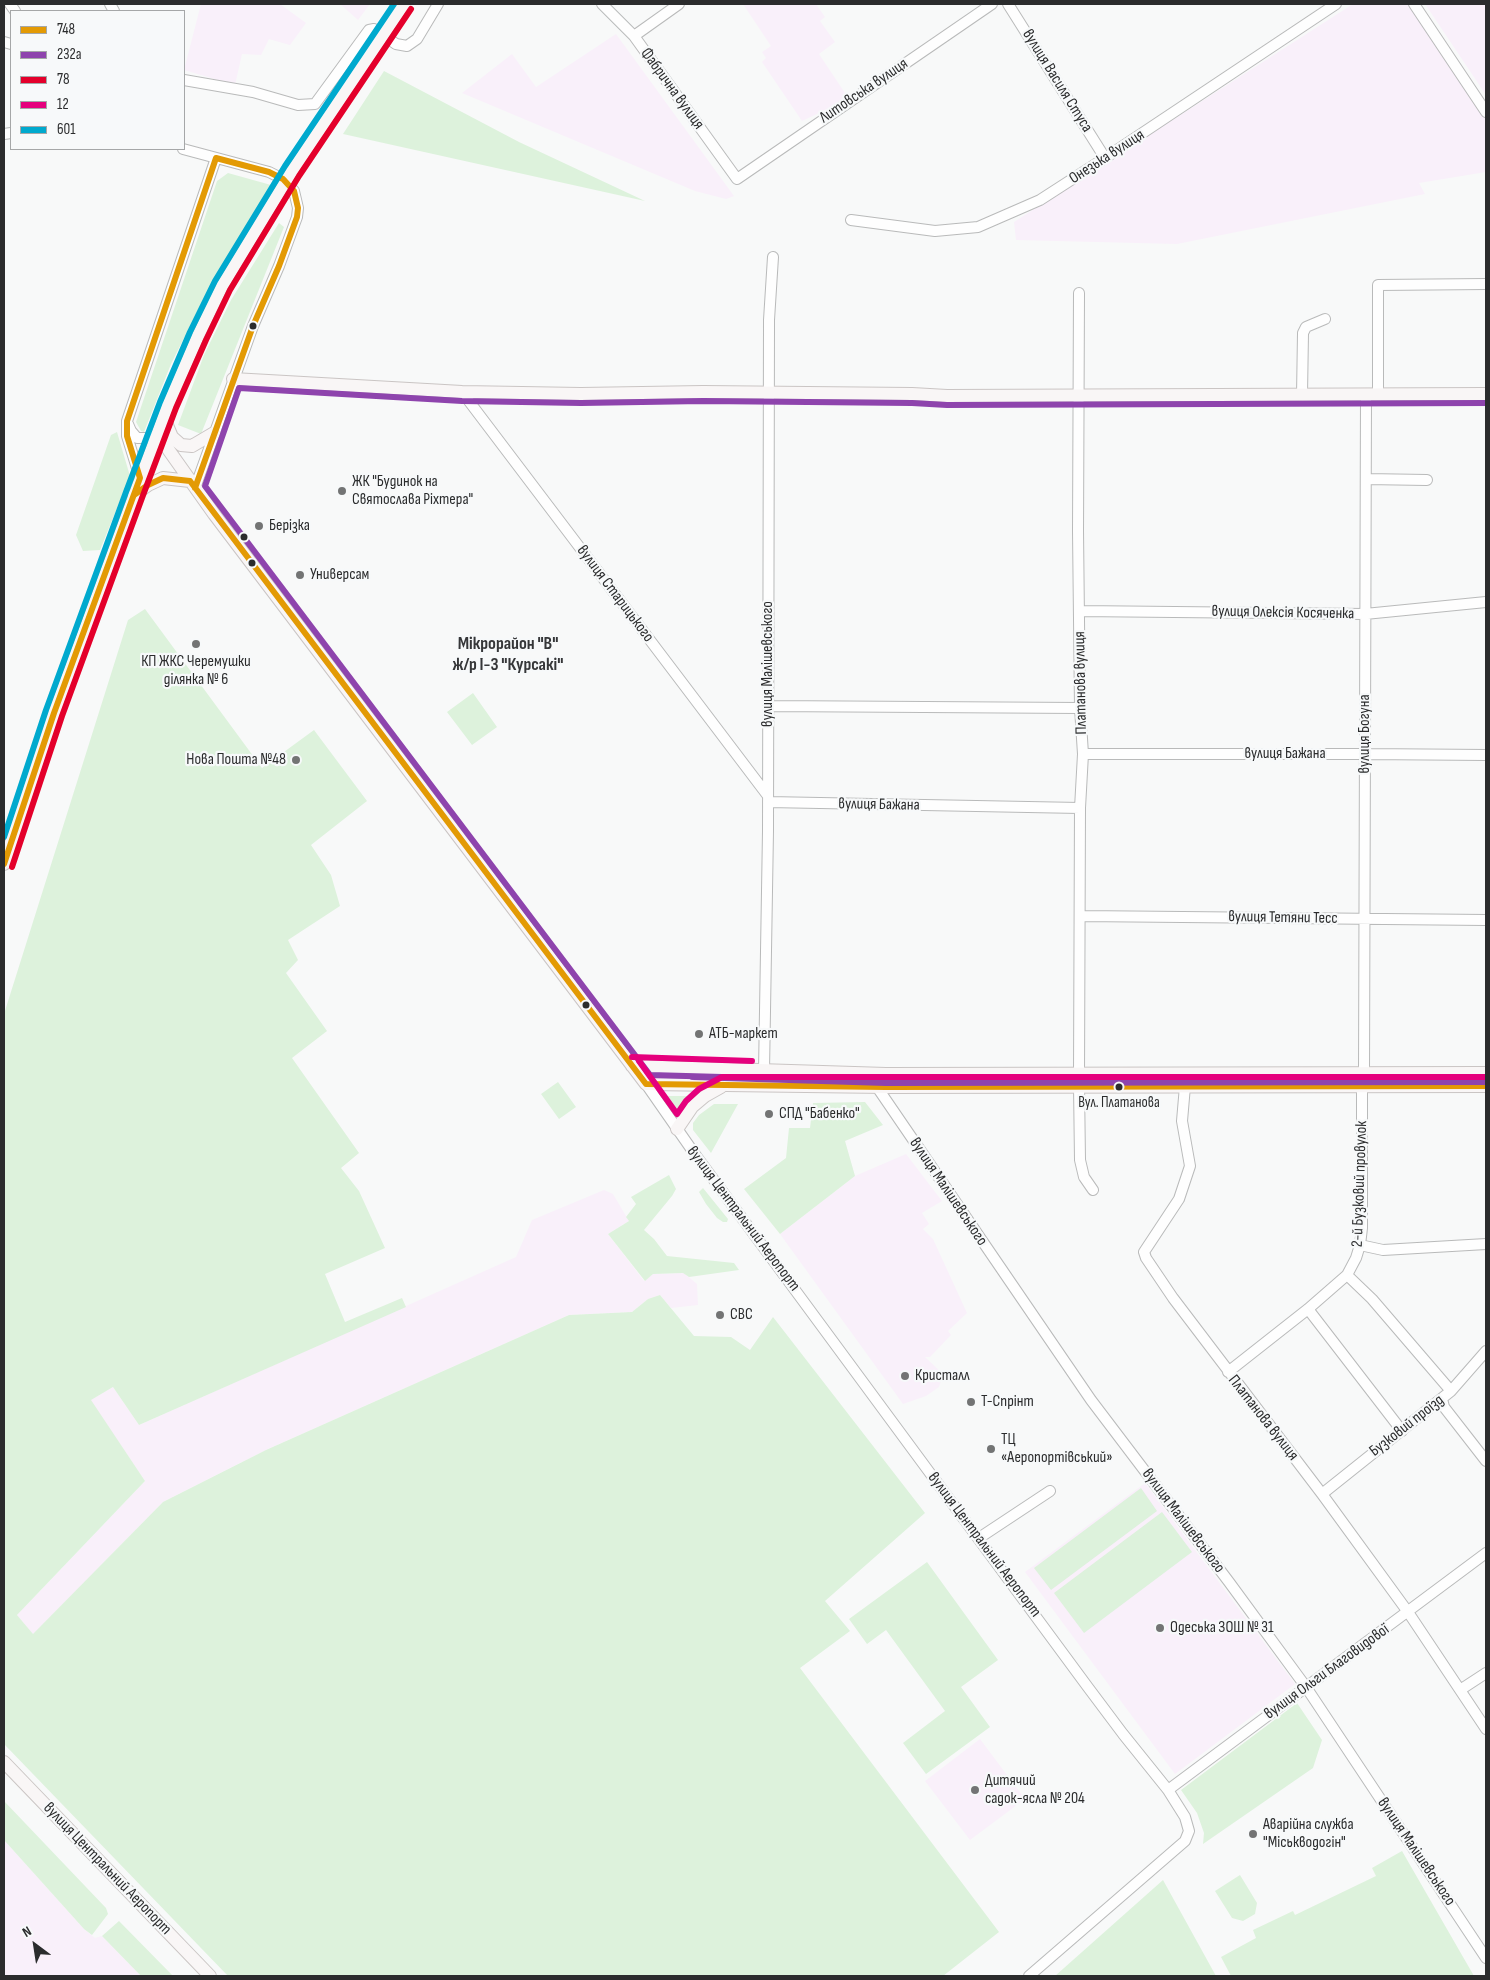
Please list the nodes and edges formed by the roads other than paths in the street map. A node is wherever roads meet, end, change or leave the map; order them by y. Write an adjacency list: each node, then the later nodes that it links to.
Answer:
1 (404, 4): 28 (main road, bridge)
2 (438, 4): 10 (street)
3 (602, 4): 9 (street, Фабрична вулиця)
4 (679, 4): 9 (street)
5 (992, 4): 15 (street, Литовська вулиця)
6 (1008, 4): 14 (street, вулиця Василя Стуса)
7 (1336, 4): 14 (street, Онезька вулиця)
8 (1414, 4): 11 (street)
9 (634, 36): 15 (street, Фабрична вулиця)
10 (185, 80)
11 (1486, 112)
12 (185, 150): 13 (street)
13 (216, 158): 21 (street); 29 (street)
14 (1105, 158): 16 (street, Онезька вулиця)
15 (736, 179)
16 (851, 220)
17 (773, 257): 23 (street, вулиця Малішевського)
18 (1486, 284): 24 (street, вулиця Богуна)
19 (1079, 292): 26 (street, Платанова вулиця)
20 (1325, 319): 27 (street)
21 (233, 379): 22 (main road); 30 (street)
22 (462, 392): 23 (main road); 45 (street, вулиця Старицького)
23 (768, 393): 26 (main road); 40 (street, вулиця Малішевського)
24 (1372, 394): 25 (main road); 27 (main road); 33 (street, вулиця Богуна)
25 (1486, 394)
26 (1078, 395): 27 (main road); 38 (street, Платанова вулиця)
27 (1302, 395)
28 (166, 412): 30 (main road); 31 (main road)
29 (128, 421): 31 (street); 32 (street)
30 (214, 433): 35 (street)
31 (158, 435): 32 (main road); 35 (main road)
32 (140, 478): 36 (main road)
33 (1366, 479): 34 (street); 39 (street, вулиця Богуна)
34 (1427, 480)
35 (192, 484): 36 (main road); 51 (main road)
36 (134, 495): 47 (main road)
37 (1486, 602): 39 (street, вулиця Олексія Косяченка)
38 (1079, 611): 39 (street, вулиця Олексія Косяченка); 41 (street, Платанова вулиця)
39 (1365, 614): 43 (street, вулиця Богуна)
40 (768, 706): 41 (street); 45 (street, вулиця Малішевського)
41 (1080, 708): 42 (street, Платанова вулиця)
42 (1083, 754): 43 (street, вулиця Бажана); 46 (street, Платанова вулиця)
43 (1365, 754): 44 (street, вулиця Бажана); 49 (street, вулиця Богуна)
44 (1486, 756)
45 (768, 799): 46 (street, вулиця Бажана); 52 (street, вулиця Малішевського)
46 (1080, 808): 48 (street, Платанова вулиця)
47 (4, 864)
48 (1081, 916): 49 (street, вулиця Тетяни Тесс); 54 (street, Платанова вулиця)
49 (1365, 919): 50 (street, вулиця Тетяни Тесс); 55 (street, вулиця Богуна)
50 (1486, 920)
51 (632, 1066): 52 (main road); 56 (main road)
52 (764, 1071): 54 (main road)
53 (1486, 1073): 55 (main road)
54 (1079, 1080): 55 (main road); 58 (main road); 60 (main road); 62 (street, Платанова вулиця)
55 (1363, 1080): 58 (main road); 59 (main road); 64 (street, 2-й Бузковий провулок)
56 (646, 1084): 57 (main road); 61 (street, вулиця Центральний Аеропорт)
57 (722, 1086): 60 (main road); 61 (main road)
58 (1185, 1086): 68 (street, Платанова вулиця)
59 (1486, 1086)
60 (877, 1087): 79 (street, вулиця Малішевського)
61 (677, 1129): 75 (street, вулиця Центральний Аеропорт)
62 (1093, 1190)
63 (1486, 1244): 64 (street)
64 (1360, 1245): 65 (street, 2-й Бузковий провулок)
65 (1347, 1275): 66 (street, 2-й Бузковий провулок); 69 (street)
66 (1308, 1309): 68 (street, 2-й Бузковий провулок); 71 (street)
67 (1486, 1351): 69 (street, Бузковий проїзд)
68 (1228, 1372): 74 (street, Платанова вулиця)
69 (1451, 1391): 70 (street, Бузковий проїзд)
70 (1442, 1399): 71 (street, Бузковий проїзд); 72 (street)
71 (1402, 1431): 74 (street, Бузковий проїзд)
72 (1486, 1460)
73 (1050, 1491): 75 (street)
74 (1322, 1494): 77 (street, Платанова вулиця)
75 (979, 1538): 83 (street, вулиця Центральний Аеропорт)
76 (1486, 1553): 77 (street, вулиця Ольги Благовидової)
77 (1408, 1612): 79 (street, вулиця Ольги Благовидової); 80 (street, Платанова вулиця)
78 (1486, 1673): 80 (street)
79 (1306, 1687): 83 (street, вулиця Ольги Благовидової); 84 (street, вулиця Малішевського)
80 (1460, 1690): 81 (street, Платанова вулиця)
81 (1486, 1729)
82 (4, 1762): 85 (main road, вулиця Центральний Аеропорт)
83 (1168, 1790): 86 (street, вулиця Центральний Аеропорт)
84 (1486, 1958)
85 (210, 1976)
86 (1029, 1976)

